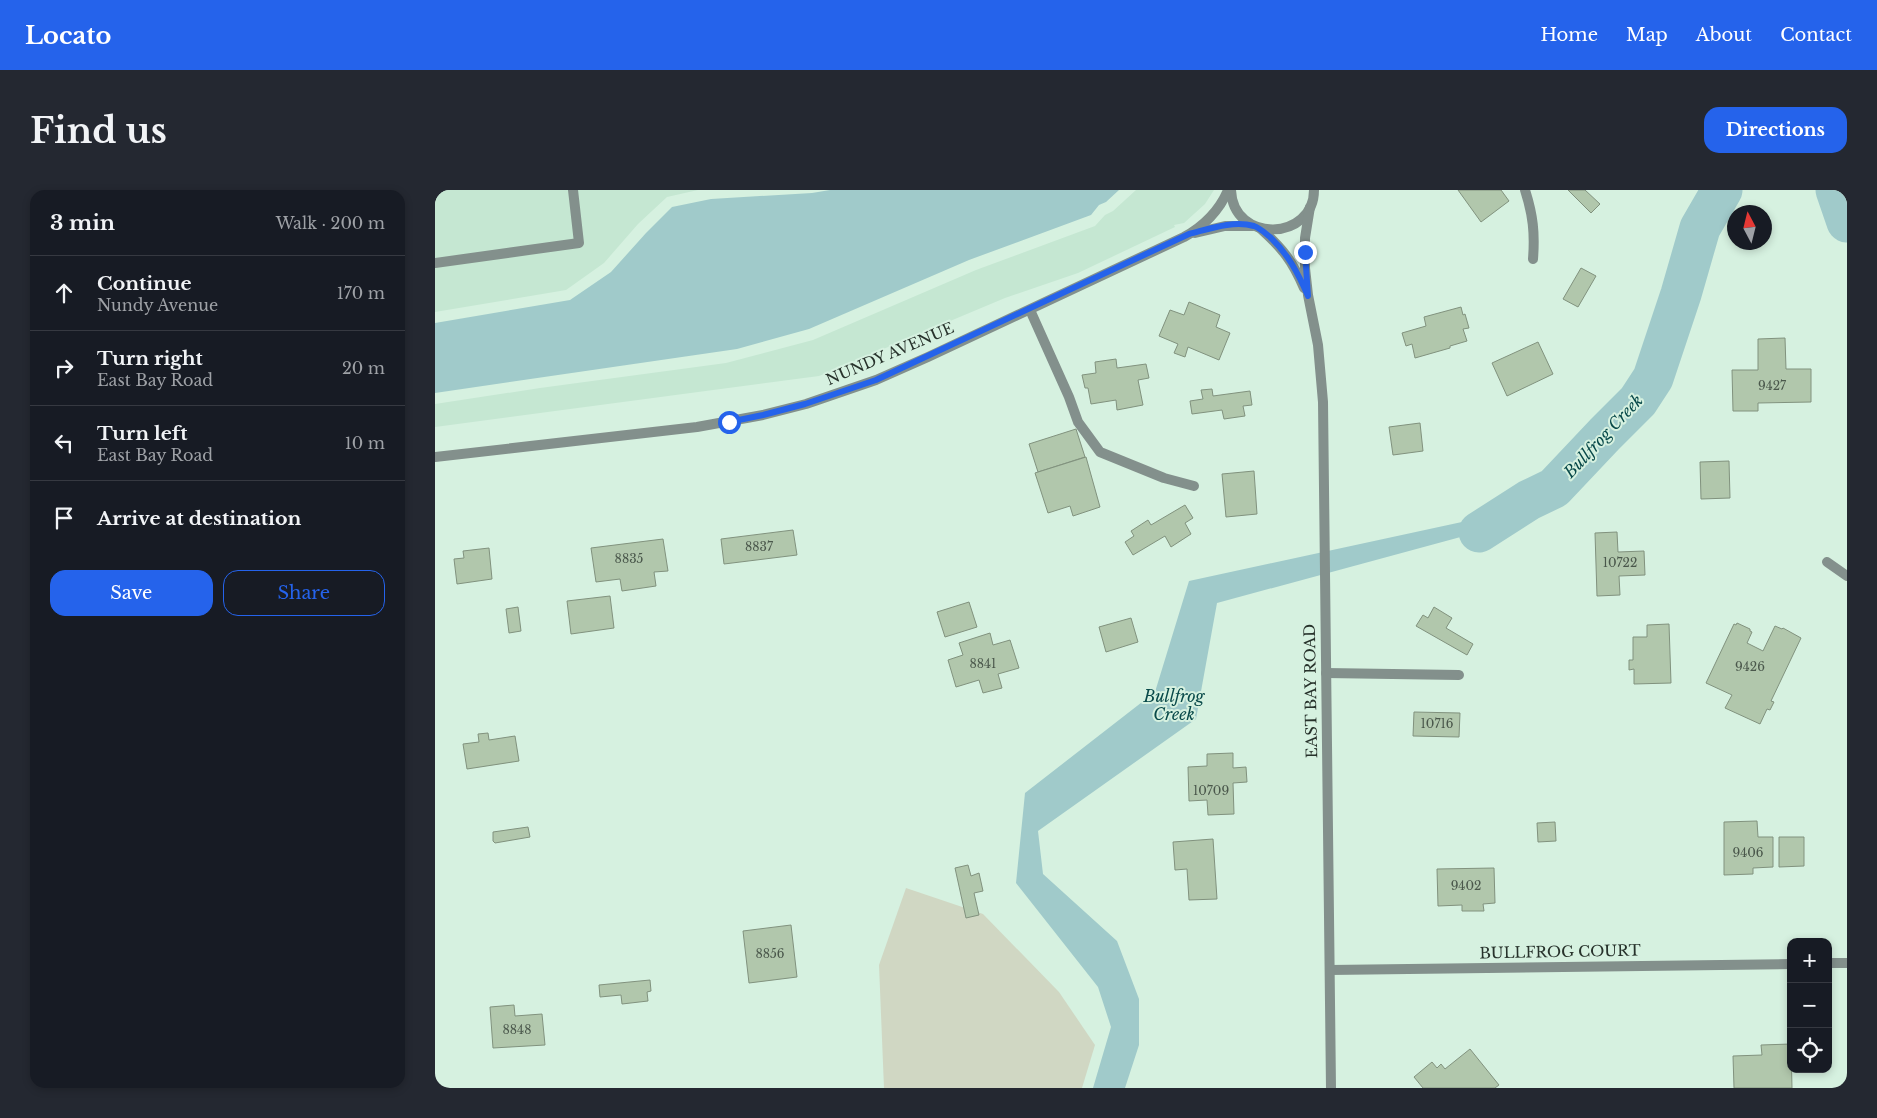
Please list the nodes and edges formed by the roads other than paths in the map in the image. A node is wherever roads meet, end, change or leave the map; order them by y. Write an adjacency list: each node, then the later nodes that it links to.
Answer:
1 (573, 190): 9 (street)
2 (1229, 190): 6 (street, EAST BAY ROAD); 7 (street, NUNDY AVENUE)
3 (1313, 190): 5 (street, EAST BAY ROAD)
4 (1525, 190): 8 (street)
5 (1310, 207): 6 (street, NUNDY AVENUE); 10 (street, EAST BAY ROAD)
6 (1256, 227): 7 (street, NUNDY AVENUE); 10 (street, EAST BAY ROAD)
7 (1189, 234): 11 (street, NUNDY AVENUE)
8 (1533, 259)
9 (435, 263)
10 (1308, 296): 16 (street, EAST BAY ROAD)
11 (1029, 310): 12 (street, NUNDY AVENUE); 13 (street)
12 (435, 457)
13 (1194, 486)
14 (1827, 562): 15 (street)
15 (1847, 576)
16 (1326, 672): 17 (street); 21 (street, EAST BAY ROAD)
17 (1459, 675)
18 (1832, 963): 19 (street)
19 (1847, 963)
20 (1787, 964): 21 (street, BULLFROG COURT)
21 (1329, 970): 22 (street, EAST BAY ROAD)
22 (1331, 1088)

